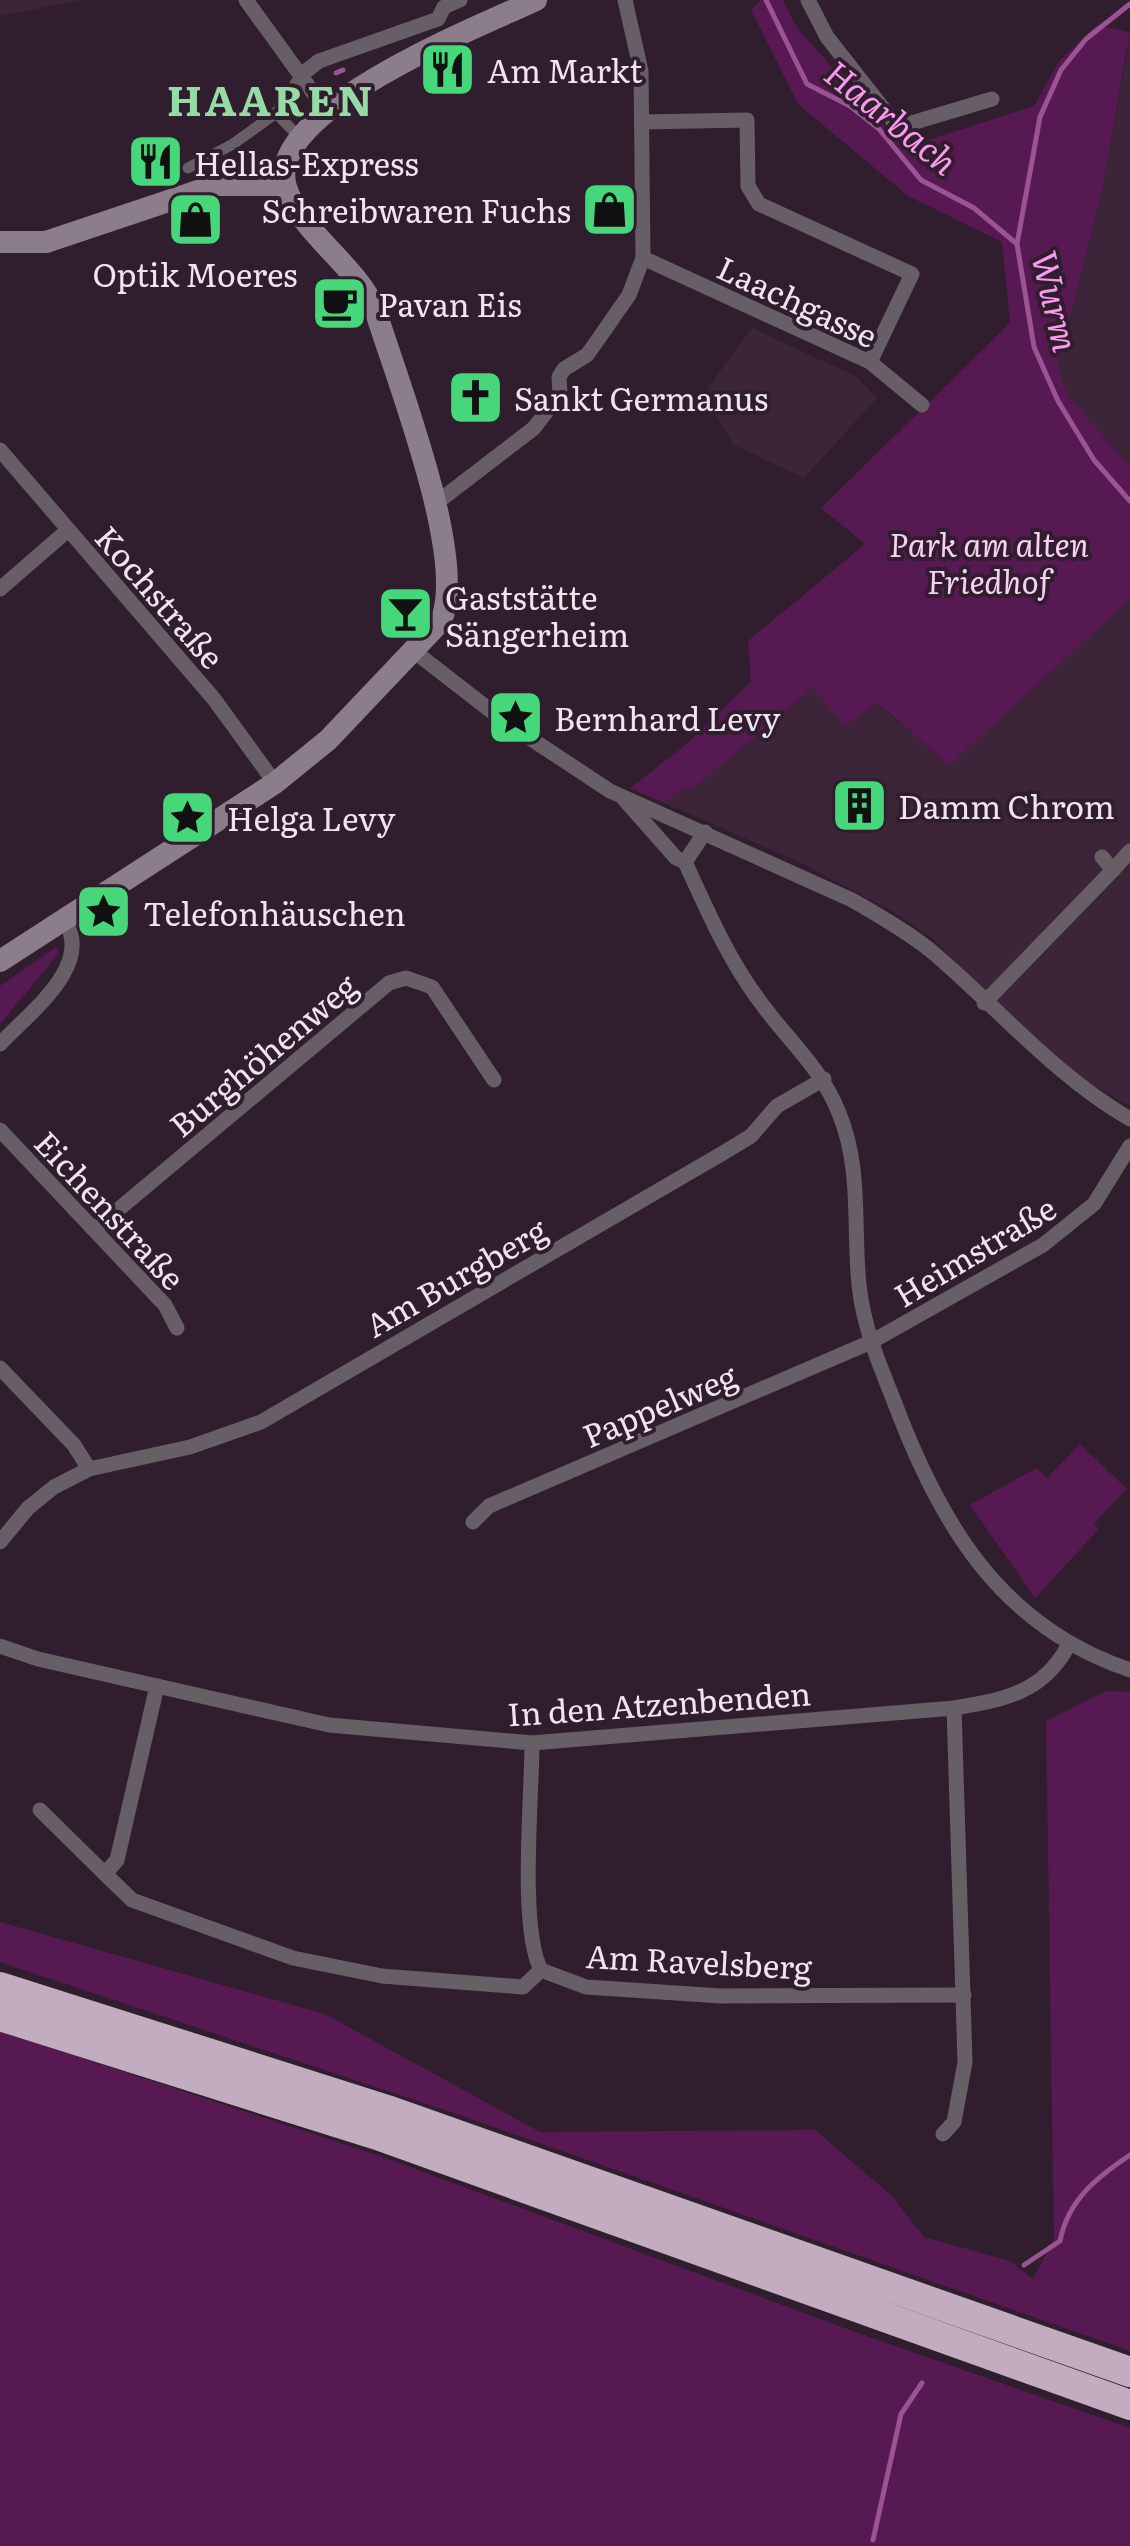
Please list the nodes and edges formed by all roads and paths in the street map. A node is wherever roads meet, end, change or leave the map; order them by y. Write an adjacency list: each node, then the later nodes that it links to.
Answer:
1 (246, 0): 10 (street)
2 (460, 0): 6 (street)
3 (536, 0): 8 (main road)
4 (625, 0): 14 (street)
5 (808, 0): 11 (street)
6 (438, 19): 7 (street); 8 (street)
7 (406, 34): 9 (street); 10 (street)
8 (451, 41): 9 (main road)
9 (418, 57): 12 (main road)
10 (301, 75): 12 (street); 13 (street)
11 (992, 99)
12 (327, 112): 15 (main road)
13 (276, 113): 15 (street); 16 (street)
14 (642, 122): 19 (street); 20 (street)
15 (300, 138): 17 (main road)
16 (188, 168)
17 (285, 184): 18 (main road); 23 (main road)
18 (0, 242)
19 (643, 258): 20 (street, Laachgasse); 23 (street)
20 (870, 362): 21 (street, Laachgasse)
21 (922, 405)
22 (0, 450): 24 (street, Kochstraße)
23 (434, 504): 26 (main road)
24 (68, 530): 25 (street); 27 (street, Kochstraße)
25 (0, 588)
26 (415, 652): 27 (main road); 28 (street)
27 (275, 783): 34 (main road)
28 (624, 799): 29 (street); 32 (street)
29 (705, 832): 32 (street); 36 (street)
30 (1130, 851): 33 (street)
31 (1102, 857): 33 (street)
32 (685, 862): 38 (street)
33 (1113, 870): 36 (street)
34 (64, 919): 35 (main road); 37 (street)
35 (0, 961)
36 (984, 1003): 40 (street)
37 (0, 1044)
38 (824, 1079): 45 (street); 47 (street, Am Burgberg)
39 (494, 1080): 43 (street, Burghöhenweg)
40 (1130, 1119)
41 (0, 1130): 43 (street, Eichenstraße)
42 (1130, 1146): 45 (street, Heimstraße)
43 (95, 1229): 44 (street, Eichenstraße)
44 (177, 1328)
45 (871, 1342): 48 (street, Pappelweg); 51 (street)
46 (0, 1368): 47 (street)
47 (89, 1469): 49 (street, Am Burgberg)
48 (473, 1522)
49 (0, 1542)
50 (0, 1646): 53 (street, In den Atzenbenden)
51 (1068, 1646): 52 (street); 54 (street, In den Atzenbenden)
52 (1130, 1670)
53 (158, 1686): 55 (street, In den Atzenbenden); 57 (street)
54 (954, 1708): 55 (street, In den Atzenbenden); 60 (street)
55 (532, 1744): 58 (street, Am Ravelsberg)
56 (40, 1810): 57 (street)
57 (104, 1874): 58 (street)
58 (541, 1970): 60 (street, Am Ravelsberg)
59 (0, 1988): 63 (highway)
60 (964, 1995): 62 (street)
61 (0, 2016): 63 (highway)
62 (943, 2134)
63 (978, 2334): 64 (highway); 65 (highway)
64 (1130, 2372)
65 (1130, 2405)

